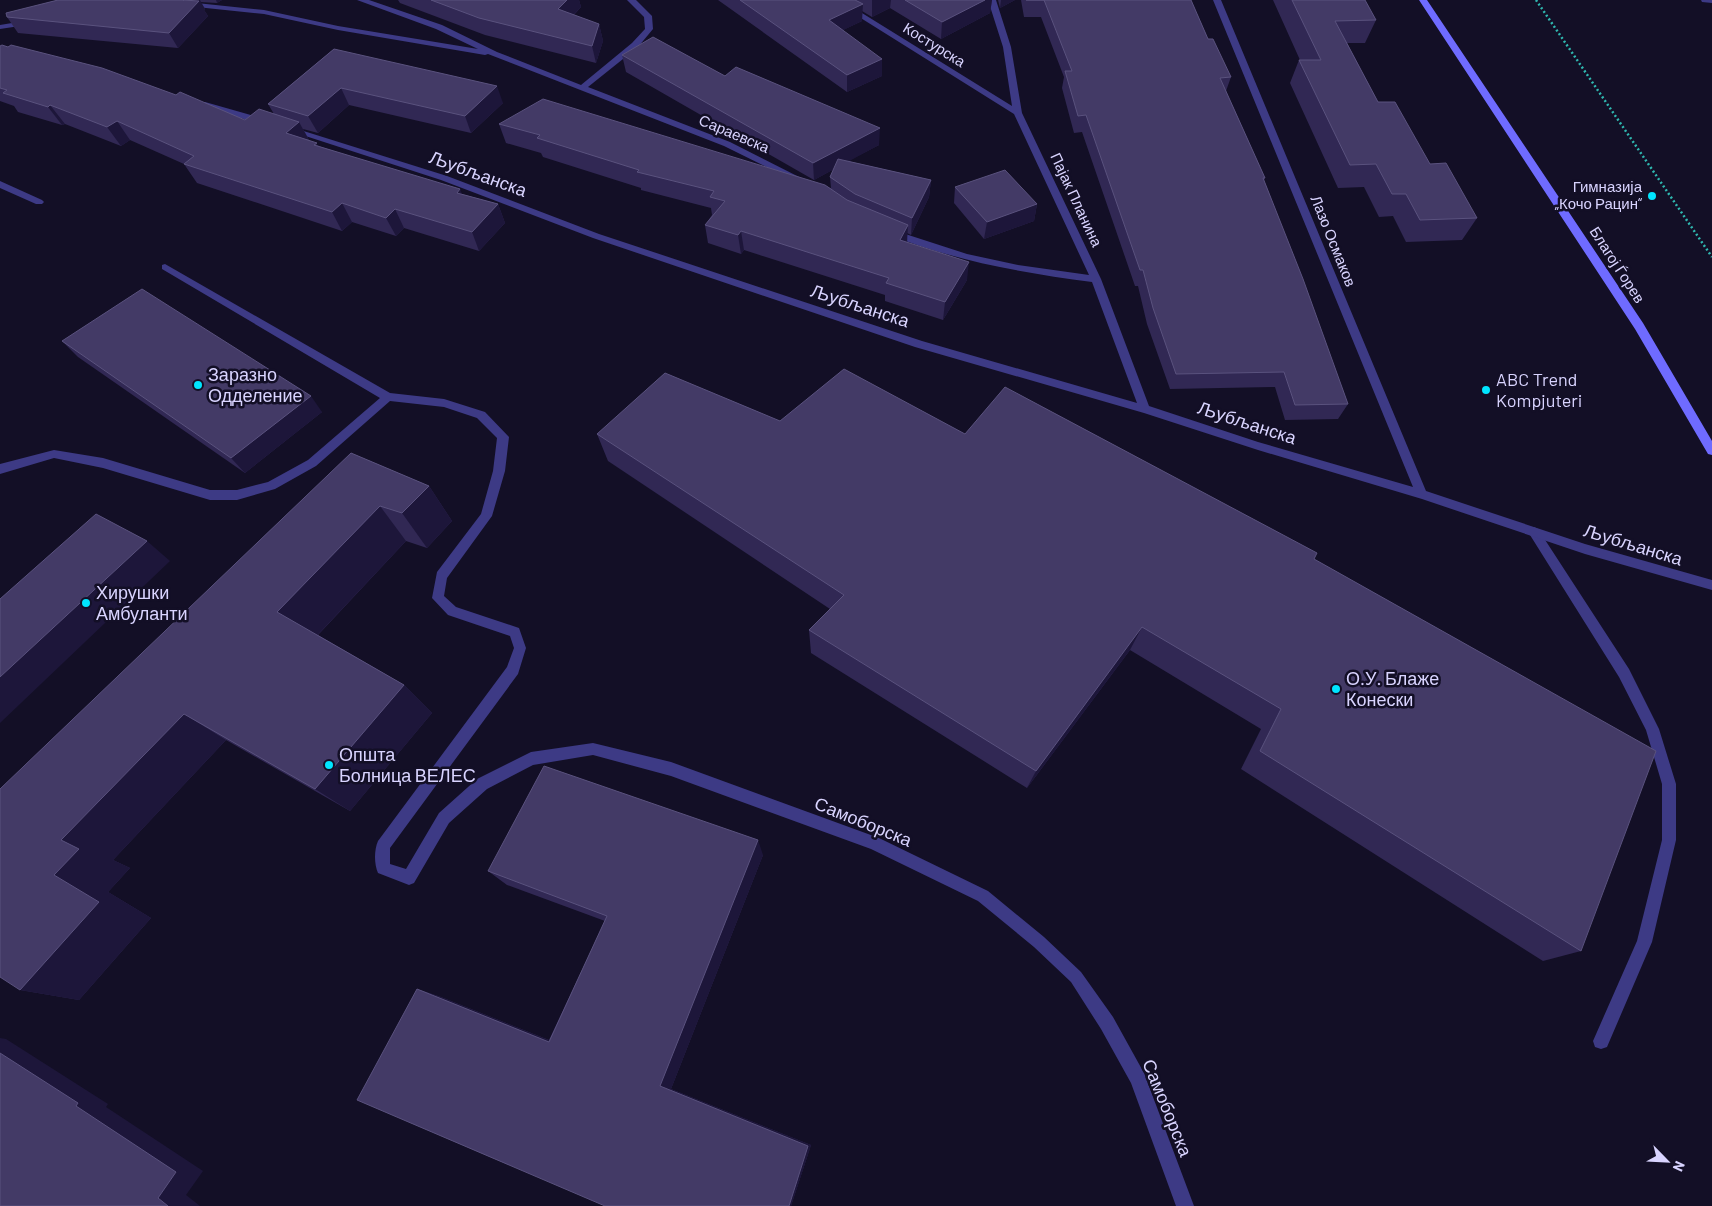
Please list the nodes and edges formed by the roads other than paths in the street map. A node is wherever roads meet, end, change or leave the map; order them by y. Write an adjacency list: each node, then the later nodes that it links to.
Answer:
1 (361, 0): 12 (street, Сараевска)
2 (631, 0): 13 (street)
3 (836, 0): 15 (street, Костурска)
4 (992, 0): 15 (street, Пајак Планина)
5 (1217, 0): 26 (street, Лазо Осмаков)
6 (1423, 0): 24 (main road, Благој Ѓорев)
7 (1705, 0): 8 (street)
8 (1712, 1)
9 (175, 4): 12 (street)
10 (36, 21): 11 (street)
11 (0, 27)
12 (494, 54): 13 (street, Сараевска)
13 (582, 88): 17 (street, Сараевска)
14 (191, 101): 23 (street, Љубљанска)
15 (1018, 113): 21 (street, Пајак Планина)
16 (0, 184): 18 (street)
17 (811, 186)
18 (39, 202)
19 (887, 231): 21 (street)
20 (166, 267): 22 (street)
21 (1096, 279): 23 (street, Пајак Планина)
22 (388, 397): 25 (street); 30 (street, Самоборска)
23 (1145, 409): 26 (street, Љубљанска)
24 (1712, 451)
25 (0, 469)
26 (1422, 494): 27 (street, Љубљанска)
27 (1534, 532): 28 (street, Љубљанска); 29 (street)
28 (1712, 585)
29 (1601, 1041)
30 (1185, 1206)

